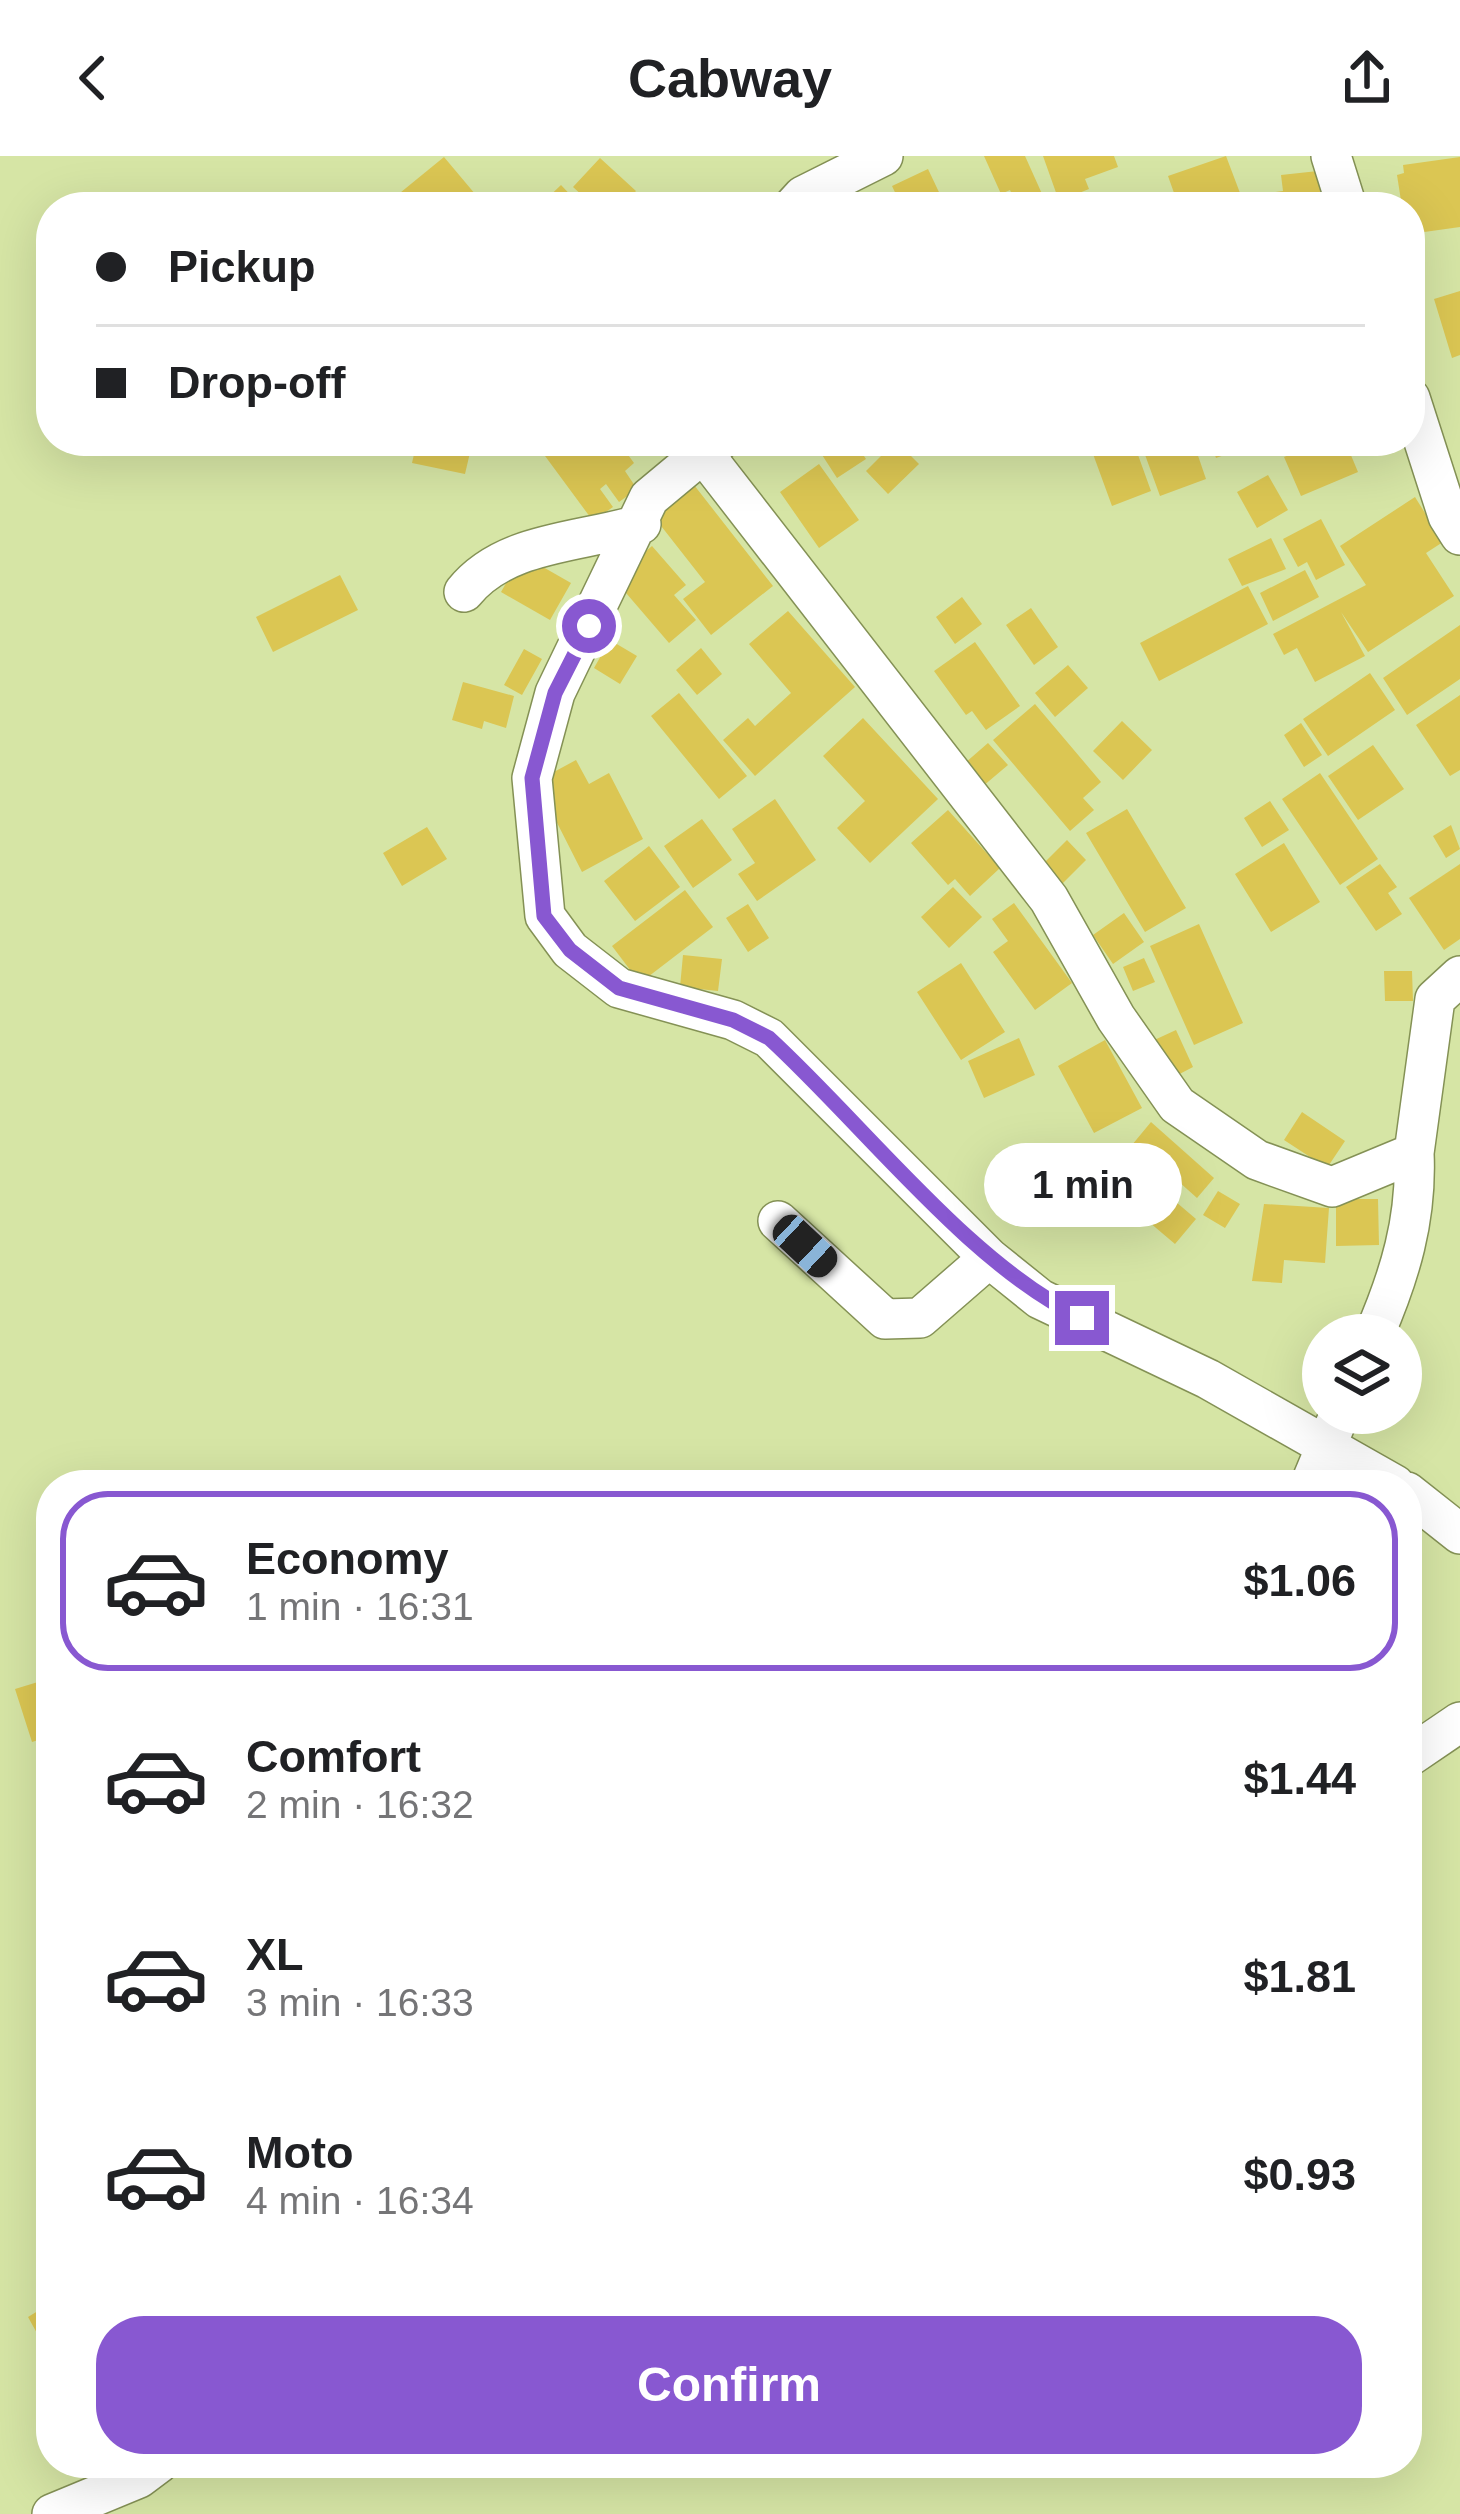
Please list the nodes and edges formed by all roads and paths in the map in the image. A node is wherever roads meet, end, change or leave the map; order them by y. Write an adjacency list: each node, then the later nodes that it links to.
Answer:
1 (883, 156): 3 (street)
2 (1331, 156): 4 (street)
3 (811, 192)
4 (1342, 192)
5 (1425, 445): 9 (street)
6 (700, 456): 8 (street)
7 (718, 456): 12 (street)
8 (640, 524): 10 (street); 14 (street)
9 (1460, 535)
10 (464, 592)
11 (1460, 976): 12 (street)
12 (1414, 1153): 15 (street)
13 (778, 1221): 14 (street)
14 (989, 1258): 16 (street)
15 (1383, 1314)
16 (1302, 1416)
17 (1331, 1434): 19 (street)
18 (1340, 1434): 20 (street)
19 (1316, 1470)
20 (1379, 1470)
21 (1422, 1504): 22 (street)
22 (1460, 1534)
23 (1460, 1722): 24 (street)
24 (1422, 1748)
25 (140, 2478): 26 (street)
26 (52, 2514)

